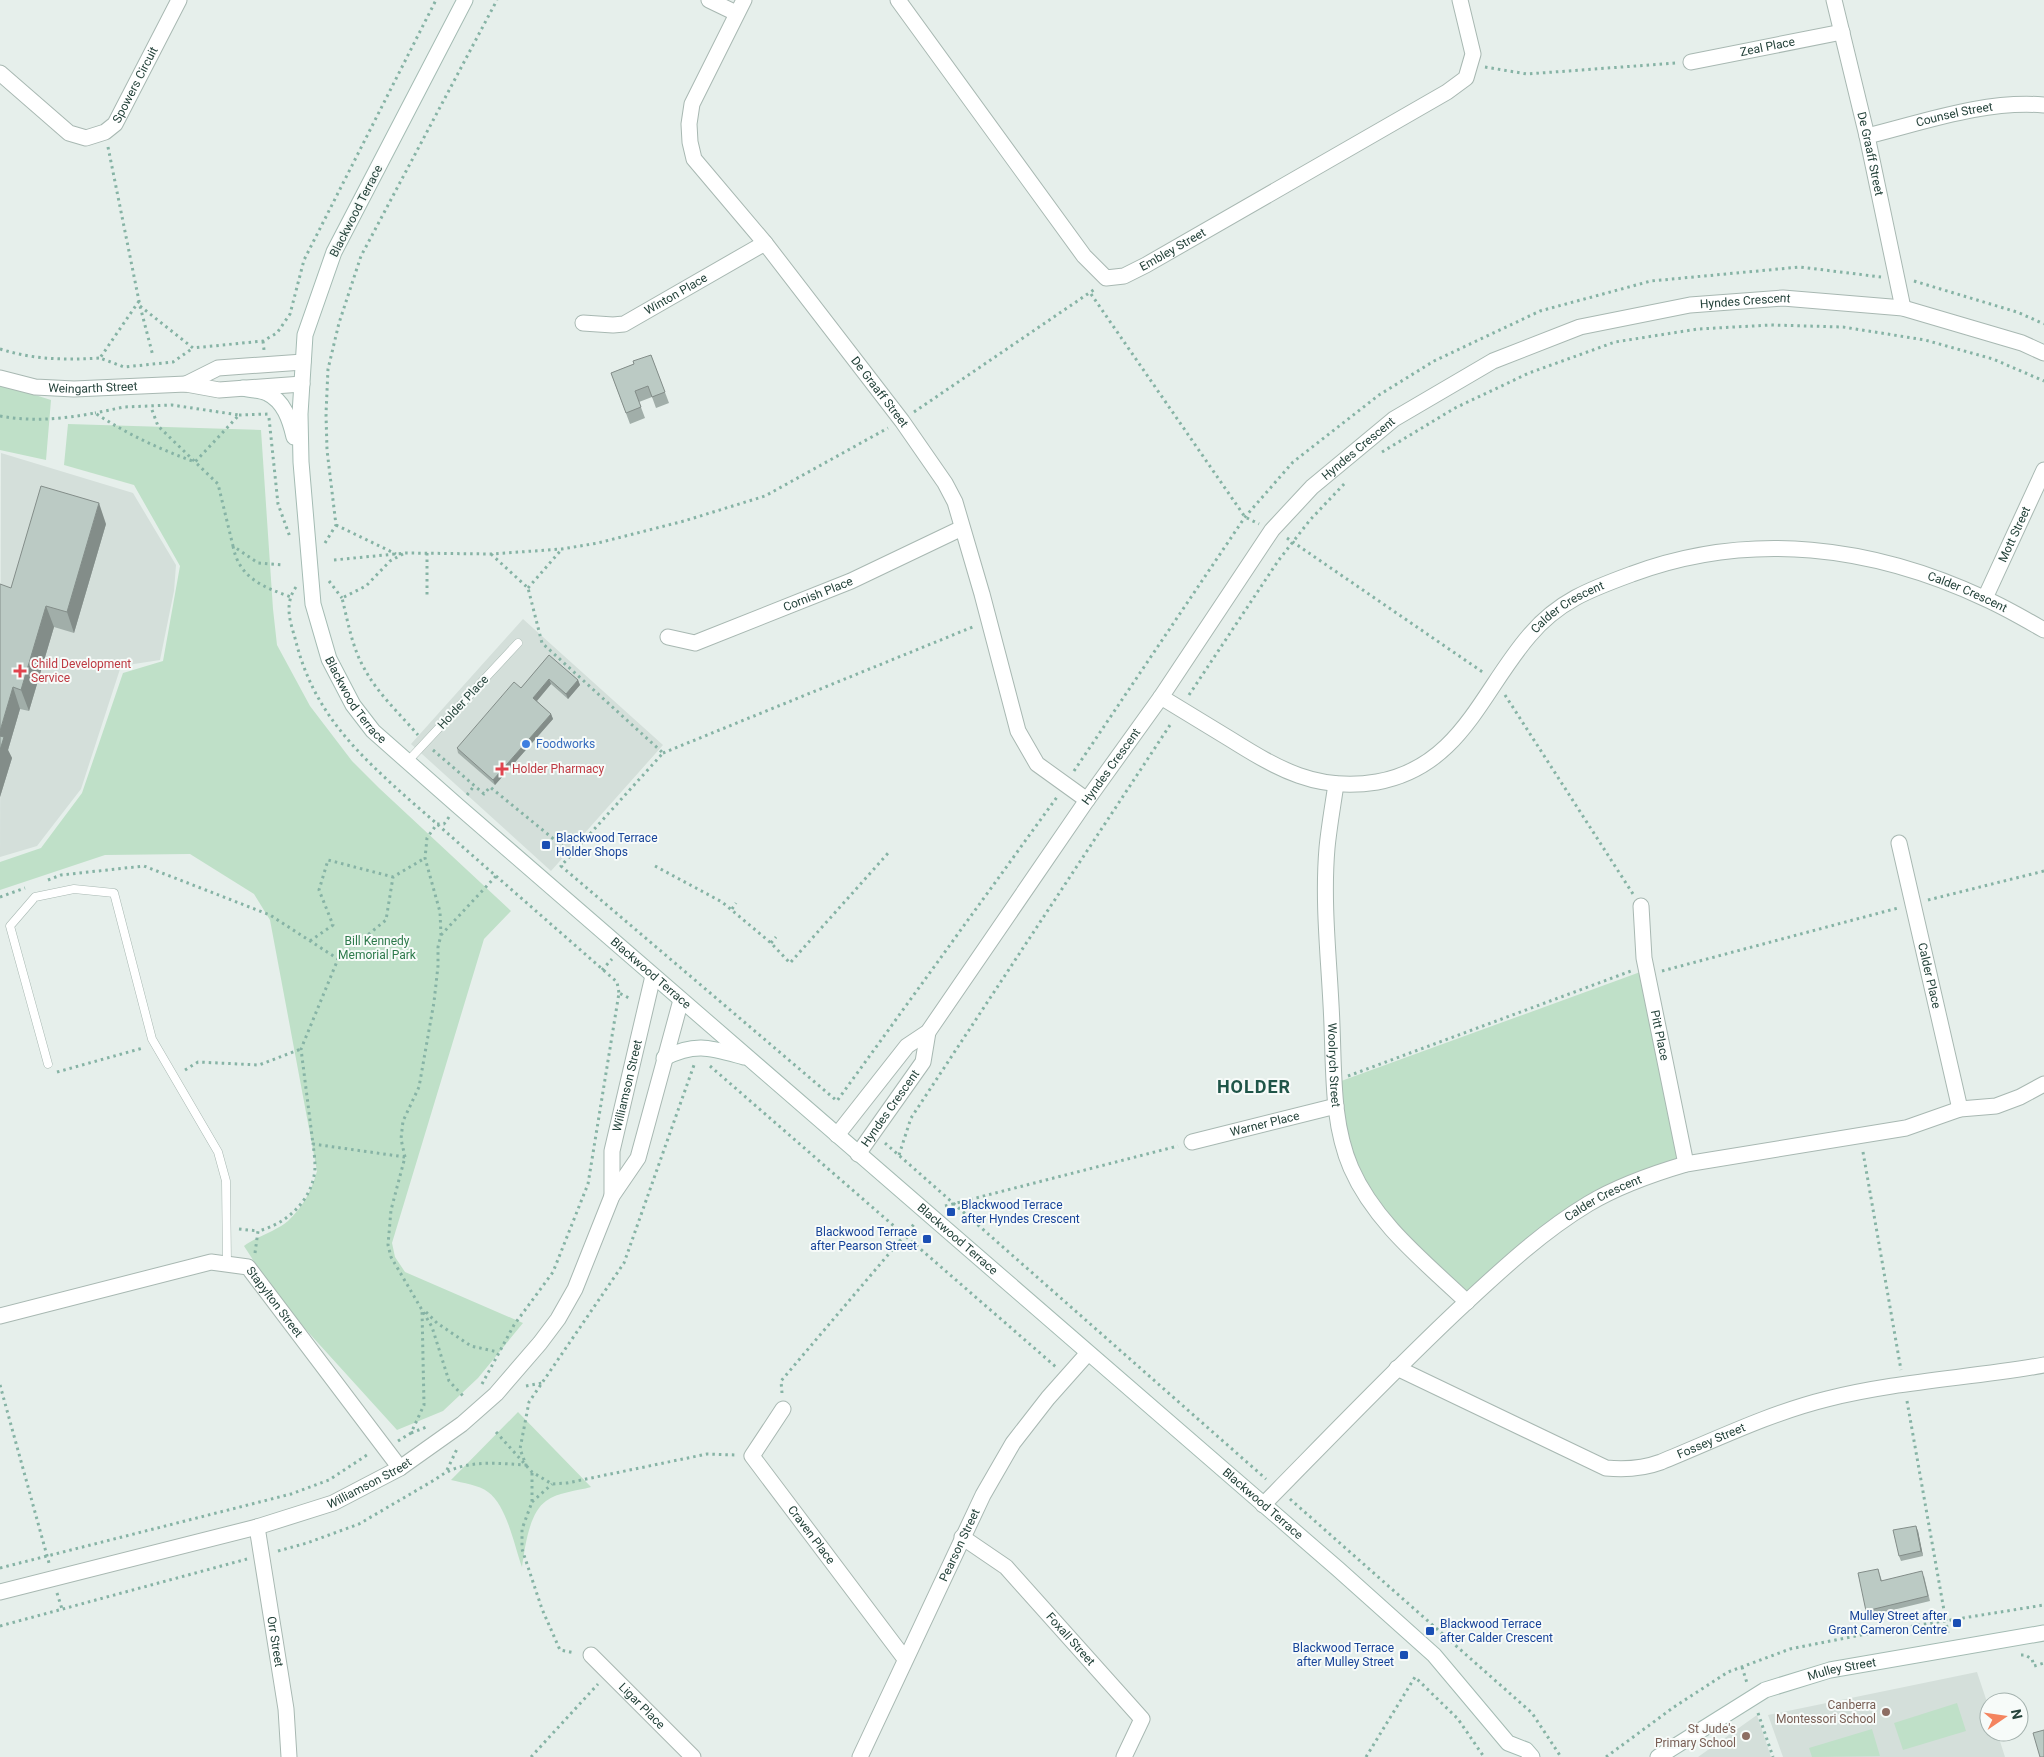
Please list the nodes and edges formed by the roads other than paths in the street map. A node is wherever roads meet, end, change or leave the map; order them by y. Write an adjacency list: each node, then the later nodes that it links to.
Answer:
1 (179, 0): 10 (street, Spowers Circuit)
2 (465, 0): 17 (street, Blackwood Terrace)
3 (709, 0): 7 (street)
4 (898, 0): 5 (street, Embley Street)
5 (1460, 0)
6 (1834, 0): 8 (street, De Graaff Street)
7 (740, 7): 13 (street, De Graaff Street)
8 (1842, 32): 9 (street, Zeal Place); 12 (street, De Graaff Street)
9 (1691, 62)
10 (0, 72)
11 (2044, 105): 12 (street, Counsel Street)
12 (1867, 136): 14 (street, De Graaff Street)
13 (765, 242): 15 (street, Winton Place); 24 (street, De Graaff Street)
14 (1903, 308): 16 (street, Hyndes Crescent); 29 (street, Hyndes Crescent)
15 (583, 324)
16 (2044, 353)
17 (303, 362): 19 (street, Weingarth Street); 20 (street, Blackwood Terrace)
18 (0, 378): 19 (street, Weingarth Street)
19 (186, 384): 21 (street, Weingarth Street)
20 (302, 384): 21 (street, Weingarth Street); 22 (street, Blackwood Terrace)
21 (243, 388): 22 (street)
22 (301, 462): 30 (street, Blackwood Terrace)
23 (2044, 470): 25 (street, Mott Street)
24 (962, 528): 27 (street, Cornish Place); 32 (street, De Graaff Street)
25 (1986, 598): 26 (street, Calder Crescent); 31 (street, Calder Crescent)
26 (2044, 630)
27 (668, 637)
28 (518, 643): 30 (lane, Holder Place)
29 (1160, 697): 31 (street, Calder Crescent); 32 (street, Hyndes Crescent)
30 (408, 761): 35 (street, Blackwood Terrace)
31 (1336, 784): 42 (street, Woolrych Street)
32 (1087, 800): 37 (street, Hyndes Crescent)
33 (1899, 843): 43 (street, Calder Place)
34 (1641, 906): 47 (street, Pitt Place)
35 (653, 976): 36 (street, Blackwood Terrace); 48 (street, Williamson Street)
36 (680, 1000): 38 (street, Williamson Street); 39 (street, Blackwood Terrace)
37 (928, 1032): 44 (street, Hyndes Crescent); 46 (street, Hyndes Crescent)
38 (664, 1058): 39 (street); 48 (street, Williamson Street)
39 (748, 1058): 44 (street, Blackwood Terrace)
40 (48, 1064): 49 (lane)
41 (2044, 1084): 43 (street, Calder Crescent)
42 (1336, 1106): 45 (street, Warner Place); 50 (street, Woolrych Street)
43 (1960, 1109): 47 (street, Calder Crescent)
44 (837, 1135): 46 (street, Blackwood Terrace)
45 (1192, 1142)
46 (858, 1154): 52 (street, Blackwood Terrace)
47 (1686, 1164): 50 (street, Calder Crescent)
48 (612, 1196): 56 (street, Williamson Street)
49 (227, 1264): 51 (street, Stapylton Street); 56 (street, Stapylton Street)
50 (1467, 1302): 54 (street, Calder Crescent)
51 (0, 1316)
52 (1088, 1353): 57 (street, Blackwood Terrace); 59 (street, Pearson Street)
53 (2044, 1365): 54 (street, Fossey Street)
54 (1397, 1368): 57 (street, Calder Crescent)
55 (783, 1409): 63 (street, Craven Place)
56 (400, 1468): 58 (street, Williamson Street)
57 (1263, 1505): 64 (street, Blackwood Terrace)
58 (257, 1527): 60 (street, Williamson Street); 65 (street, Orr Street)
59 (962, 1537): 63 (street, Pearson Street); 68 (street, Foxall Street)
60 (0, 1592)
61 (2044, 1633): 70 (street, Mulley Street)
62 (591, 1655): 66 (street, Ligar Place)
63 (905, 1659): 67 (street, Pearson Street)
64 (1508, 1750): 69 (street, Blackwood Terrace)
65 (289, 1757)
66 (693, 1757)
67 (860, 1757)
68 (1124, 1757)
69 (1532, 1757)
70 (1658, 1757)

